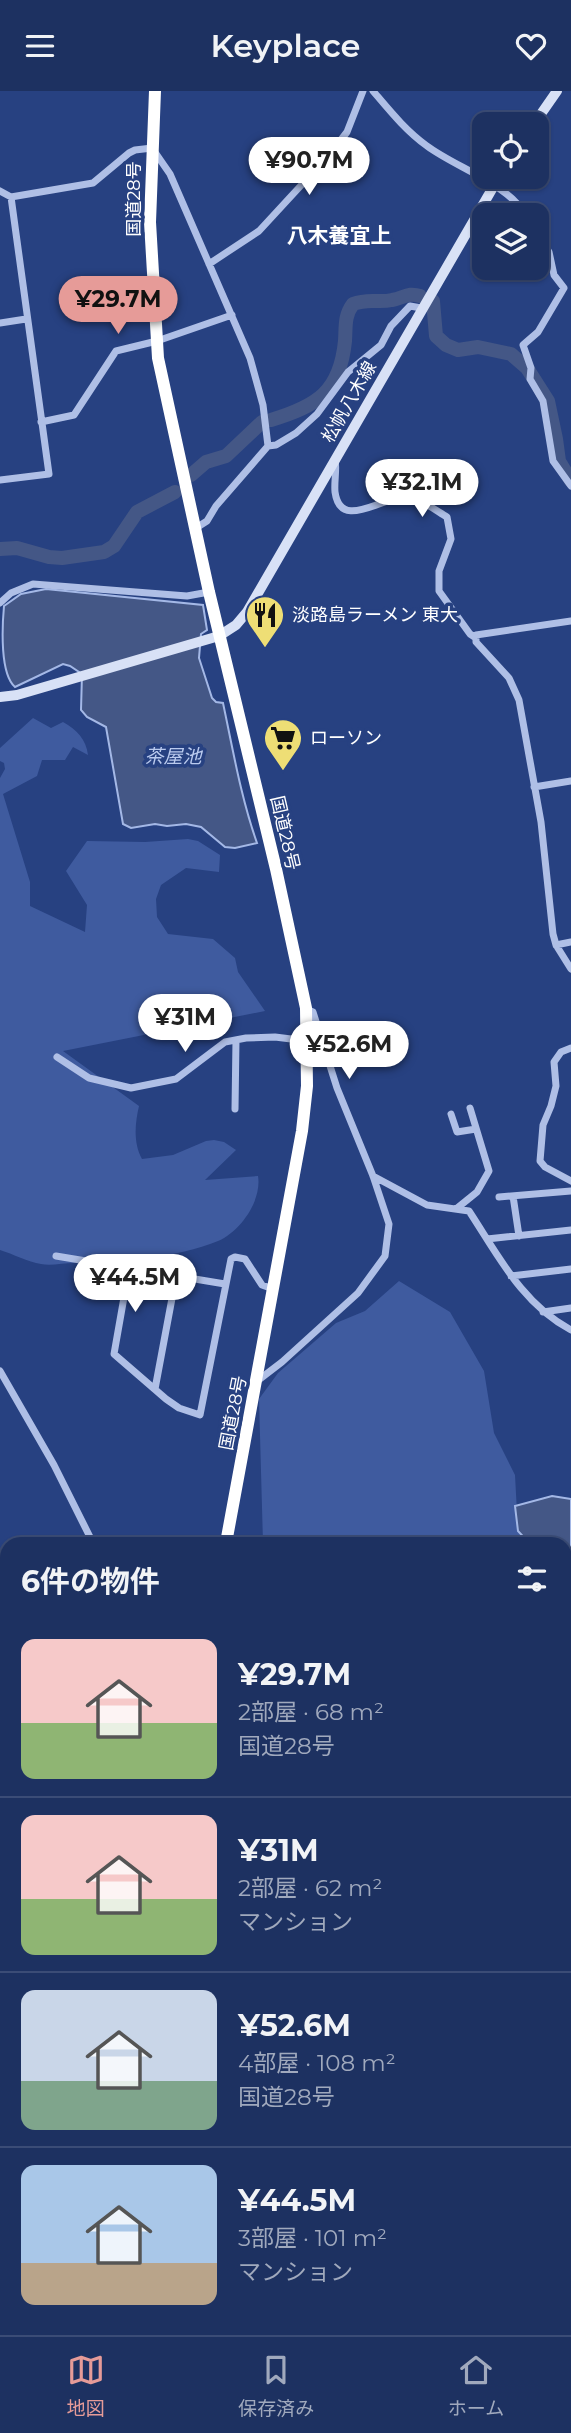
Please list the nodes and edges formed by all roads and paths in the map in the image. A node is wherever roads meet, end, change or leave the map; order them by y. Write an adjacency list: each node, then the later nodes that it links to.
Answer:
1 (156, 91): 6 (highway, 国道28号)
2 (363, 91): 14 (street)
3 (373, 91): 7 (street)
4 (557, 91): 5 (main road)
5 (542, 112)
6 (152, 148): 11 (street); 14 (street); 21 (highway, 国道28号)
7 (472, 169)
8 (491, 189): 17 (main road, 松帆八木線)
9 (502, 189): 12 (street)
10 (0, 191): 11 (street)
11 (11, 197): 19 (street)
12 (514, 203)
13 (549, 252): 15 (street)
14 (209, 264): 18 (street)
15 (561, 281): 16 (street); 26 (street)
16 (571, 286)
17 (421, 308): 23 (street); 24 (main road, 松帆八木線)
18 (232, 314): 21 (street); 23 (street)
19 (26, 319): 20 (street); 22 (street)
20 (0, 323)
21 (157, 341): 22 (street); 27 (highway, 国道28号)
22 (41, 422): 25 (street)
23 (268, 446): 27 (street)
24 (335, 458): 31 (main road, 松帆八木線); 32 (street)
25 (0, 480)
26 (571, 486)
27 (195, 527): 28 (highway, 国道28号)
28 (209, 592): 29 (street); 31 (highway, 国道28号)
29 (0, 603)
30 (571, 621): 32 (street)
31 (219, 636): 33 (main road); 39 (highway, 国道28号)
32 (476, 638): 35 (street)
33 (0, 697)
34 (571, 781): 35 (street)
35 (534, 787): 37 (street)
36 (571, 942): 37 (street)
37 (556, 945): 38 (street)
38 (571, 969)
39 (306, 1009): 41 (highway, 国道28号); 48 (street)
40 (236, 1040): 41 (street); 43 (street); 45 (street)
41 (307, 1041): 63 (highway, 国道28号)
42 (571, 1048): 49 (street)
43 (57, 1057)
44 (470, 1108): 47 (street)
45 (235, 1109)
46 (451, 1114): 47 (street)
47 (476, 1129): 53 (street)
48 (373, 1176): 53 (street); 68 (street)
49 (571, 1181)
50 (571, 1191): 51 (street)
51 (513, 1196): 52 (street); 55 (street)
52 (499, 1197)
53 (455, 1209): 56 (street)
54 (571, 1230): 55 (street)
55 (519, 1236): 56 (street)
56 (487, 1239): 60 (street)
57 (56, 1257): 58 (street)
58 (129, 1269): 61 (street); 69 (street)
59 (571, 1269): 60 (street)
60 (511, 1276): 65 (street)
61 (176, 1277): 62 (street); 69 (street)
62 (225, 1285): 63 (street); 69 (street)
63 (273, 1289): 68 (highway, 国道28号)
64 (571, 1308): 65 (street)
65 (543, 1312): 66 (street)
66 (571, 1330)
67 (0, 1371): 70 (street)
68 (256, 1381): 71 (highway, 国道28号)
69 (155, 1389)
70 (90, 1537)
71 (227, 1537)

